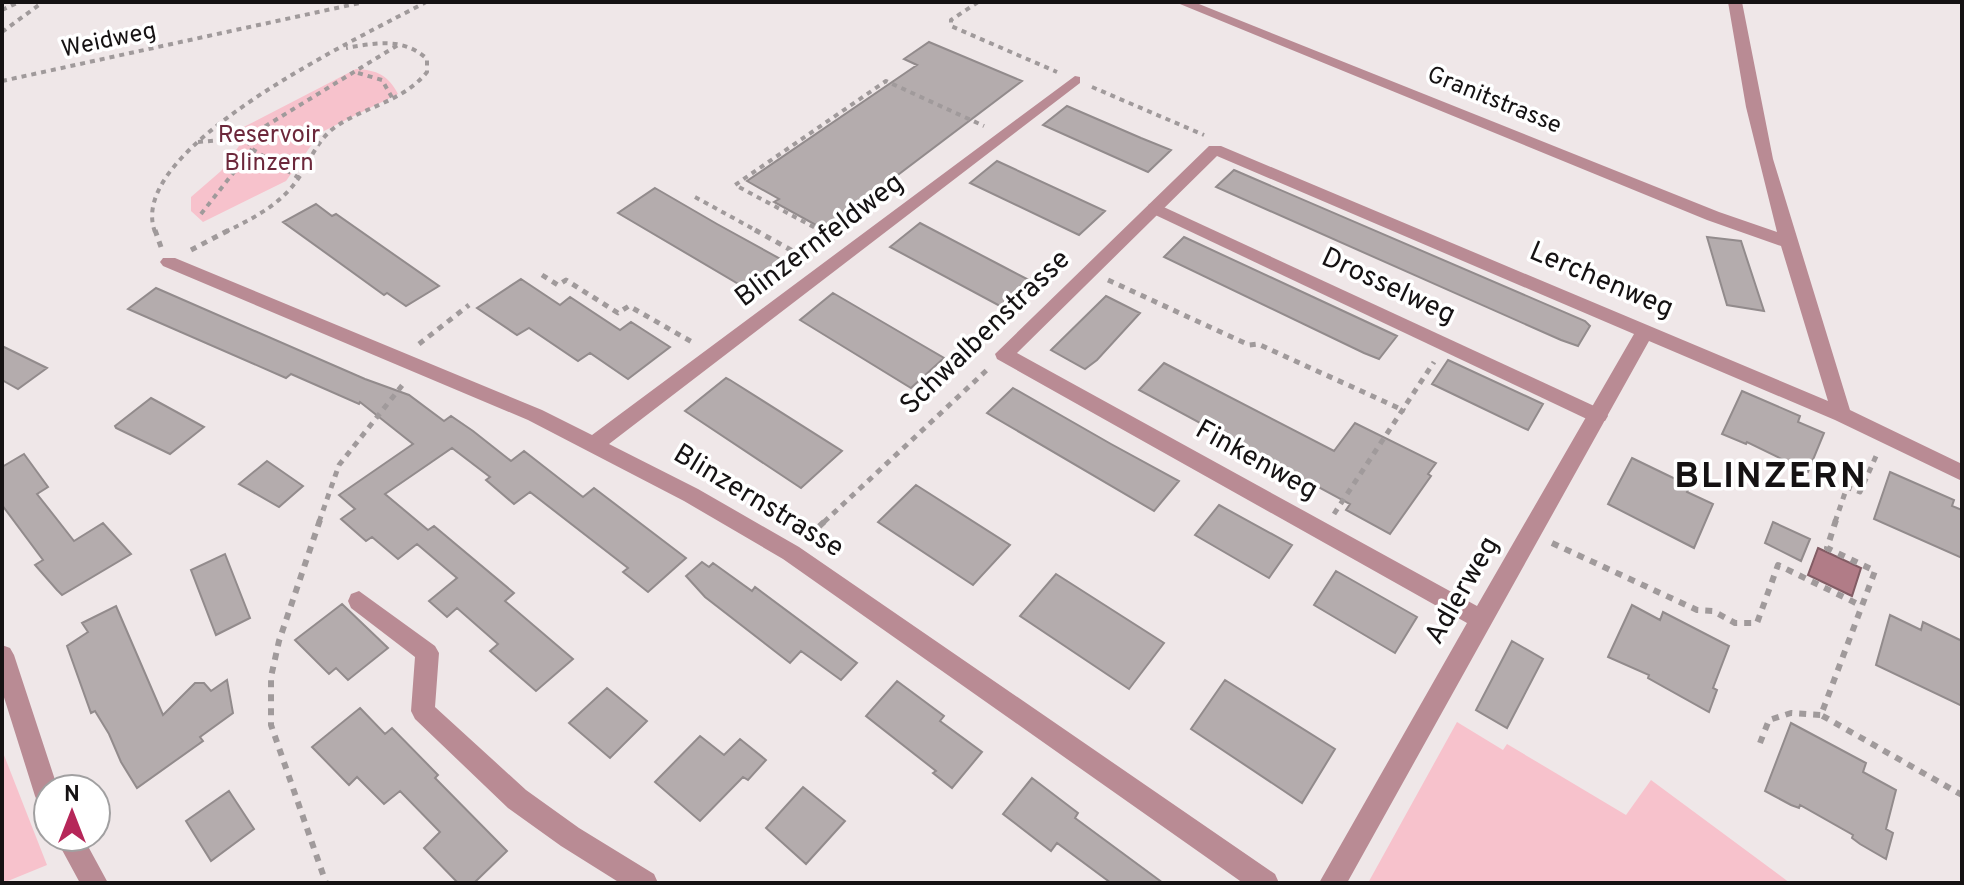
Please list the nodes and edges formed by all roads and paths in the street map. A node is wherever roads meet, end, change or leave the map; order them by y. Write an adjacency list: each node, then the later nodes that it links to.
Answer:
1 (19, 2): 7 (path)
2 (43, 2): 8 (path)
3 (364, 2): 13 (path, Weidweg)
4 (426, 2): 10 (path)
5 (1182, 2): 24 (street, Granitstrasse)
6 (1735, 2): 24 (street)
7 (2, 10)
8 (2, 32)
9 (398, 45): 10 (path); 11 (path); 14 (path)
10 (346, 48): 17 (path)
11 (357, 73): 14 (path); 16 (path)
12 (1075, 80): 15 (street, Blinzernfeldweg)
13 (2, 81)
14 (394, 101): 20 (path)
15 (1003, 134): 25 (street, Blinzernfeldweg); 25 (path)
16 (246, 138): 17 (path); 18 (path)
17 (197, 142): 26 (path)
18 (252, 149): 20 (path); 23 (path)
19 (1215, 149): 22 (street, Schwalbenstrasse); 31 (street, Lerchenweg)
20 (299, 178): 26 (path)
21 (695, 197): 27 (path)
22 (1155, 208): 28 (street, Schwalbenstrasse); 32 (street, Drosselweg)
23 (201, 214)
24 (1787, 242): 38 (street)
25 (853, 249): 27 (street, Blinzernfeldweg)
26 (169, 262): 35 (street, Blinzernstrasse)
27 (825, 270): 33 (street, Blinzernfeldweg)
28 (1090, 270): 34 (street, Schwalbenstrasse); 37 (path)
29 (542, 275): 33 (path)
30 (469, 305): 35 (path)
31 (1646, 330): 38 (street, Lerchenweg); 39 (street, Adlerweg)
32 (1445, 344): 37 (path); 39 (street, Drosselweg)
33 (714, 354): 41 (street, Blinzernfeldweg)
34 (1004, 354): 43 (street, Finkenweg); 45 (path, Schwalbenstrasse)
35 (399, 359): 36 (street, Blinzernstrasse)
36 (417, 366): 41 (street, Blinzernstrasse); 56 (path)
37 (1405, 411): 43 (path)
38 (1842, 415): 40 (street, Lerchenweg)
39 (1598, 416): 44 (street, Adlerweg)
40 (1885, 435): 42 (street, Lerchenweg); 47 (path)
41 (595, 444): 45 (street, Blinzernstrasse)
42 (1962, 473)
43 (1323, 530): 48 (street, Finkenweg)
44 (1531, 534): 47 (path); 48 (street, Adlerweg)
45 (791, 553): 58 (street, Blinzernstrasse)
46 (359, 601): 57 (street)
47 (1862, 606): 50 (path)
48 (1480, 619): 59 (street, Adlerweg)
49 (2, 655): 52 (street)
50 (1821, 715): 51 (path); 53 (path)
51 (1760, 743)
52 (40, 773)
53 (1962, 795)
54 (77, 853): 55 (street)
55 (95, 883)
56 (326, 883)
57 (645, 883)
58 (1266, 883)
59 (1332, 883)

